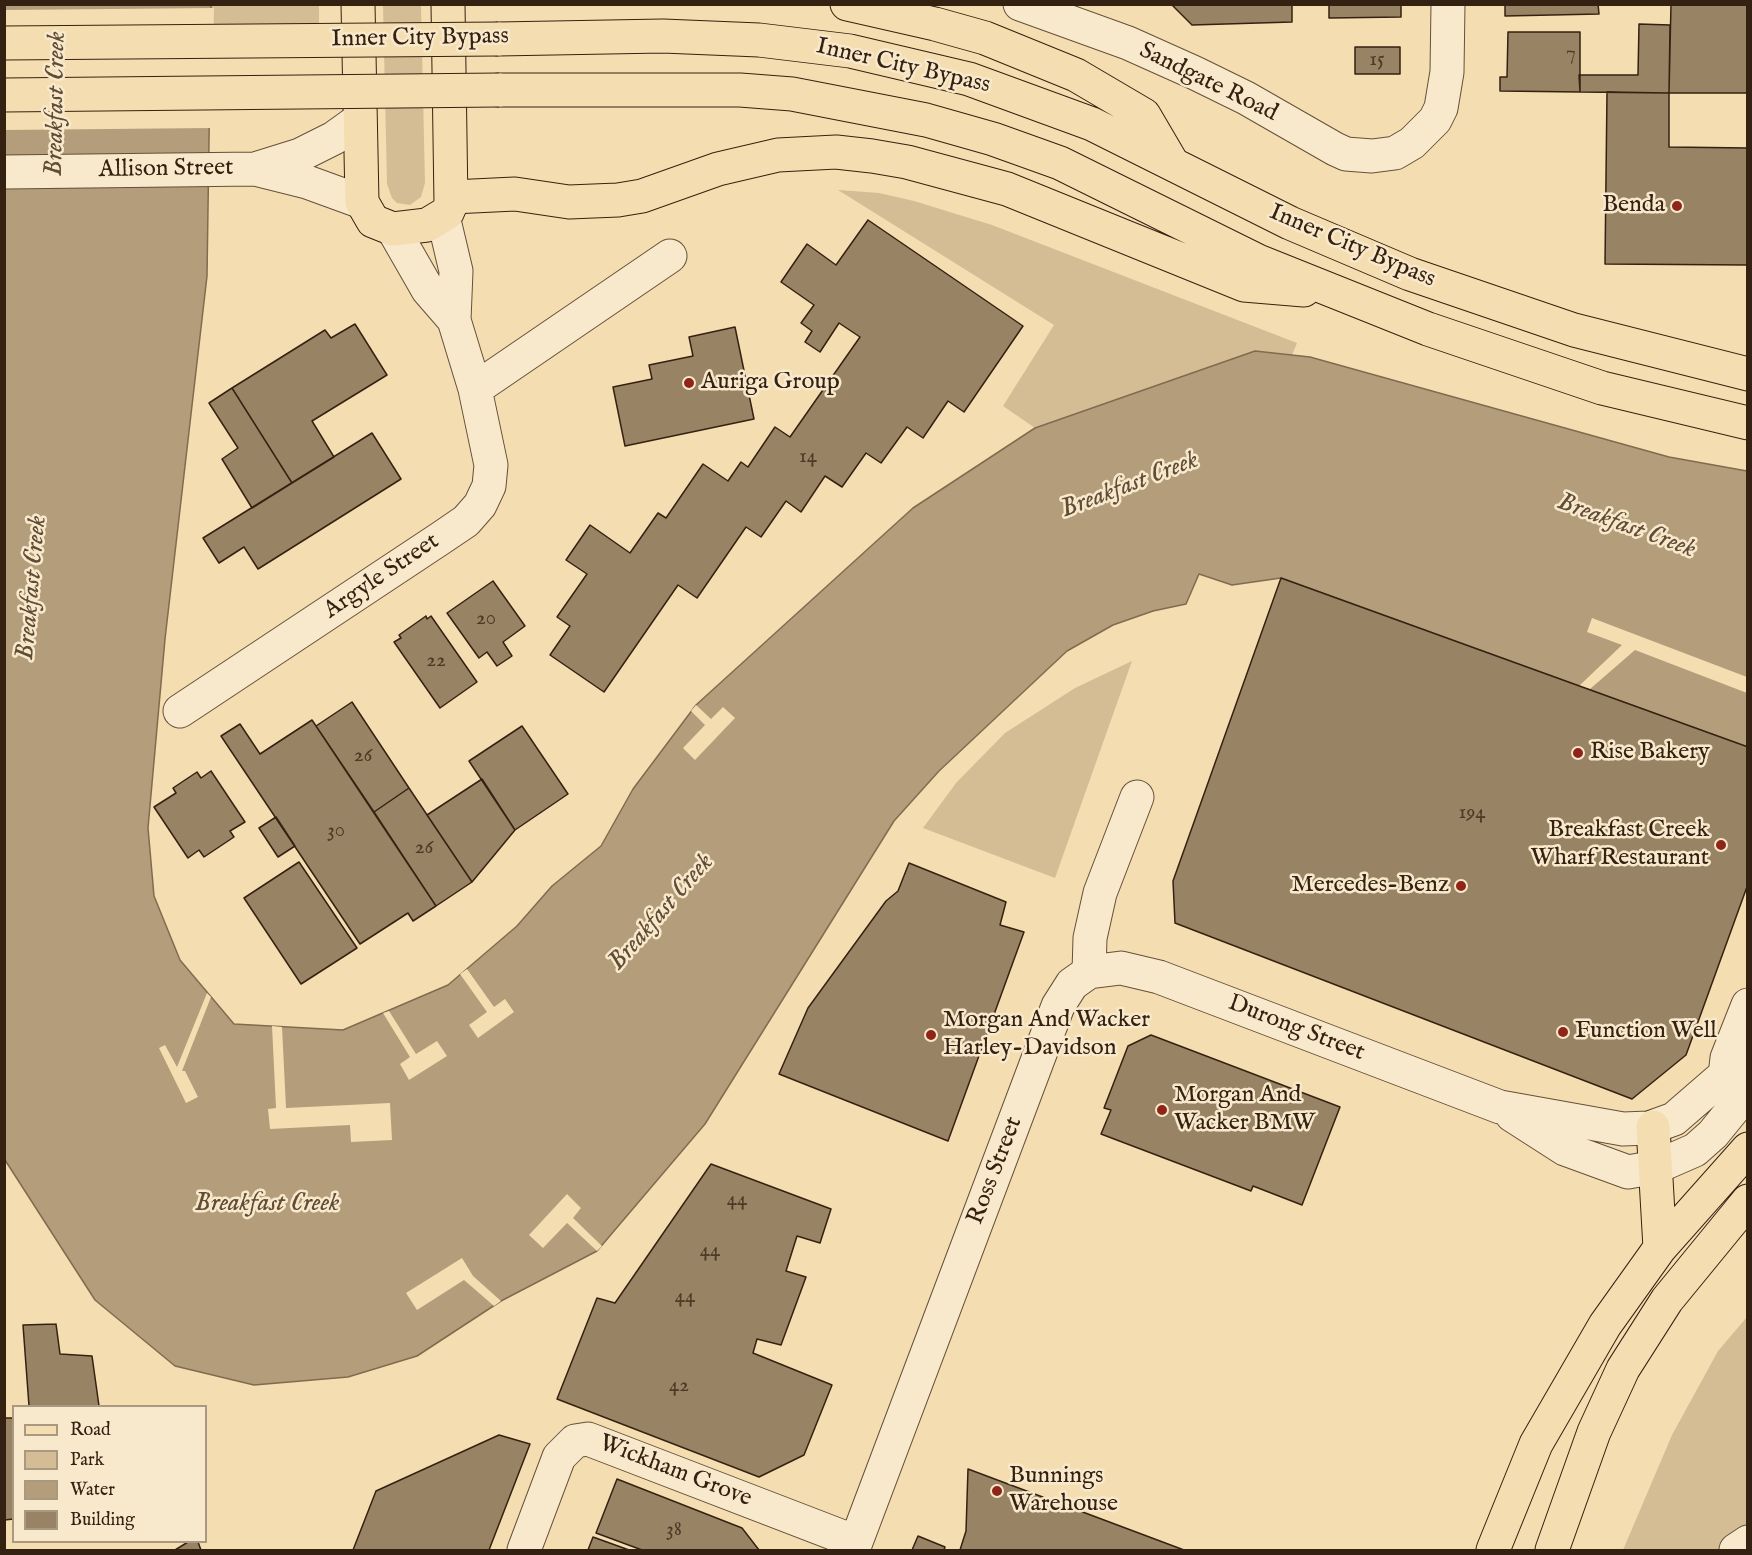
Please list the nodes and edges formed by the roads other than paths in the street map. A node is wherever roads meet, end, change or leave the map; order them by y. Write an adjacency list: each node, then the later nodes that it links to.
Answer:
1 (358, 4): 8 (main road)
2 (448, 4): 13 (main road)
3 (847, 4): 9 (main road)
4 (1020, 4): 5 (street, Sandgate Road)
5 (1448, 4)
6 (4, 43): 9 (main road, Inner City Bypass, bridge)
7 (4, 95): 16 (main road, Inner City Bypass, bridge)
8 (359, 120): 10 (street, Allison Street); 12 (main road)
9 (1171, 161): 18 (main road, Inner City Bypass)
10 (255, 169): 11 (street, Allison Street); 12 (street, Allison Street)
11 (4, 172)
12 (362, 202): 14 (main road)
13 (447, 206): 14 (main road); 16 (main road); 17 (street, Argyle Street)
14 (393, 229): 17 (street, Argyle Street)
15 (670, 256): 19 (street)
16 (1330, 292): 20 (main road, Inner City Bypass)
17 (454, 320): 19 (street, Argyle Street)
18 (1748, 374)
19 (475, 389): 21 (street, Argyle Street)
20 (1748, 423)
21 (180, 711)
22 (1137, 797): 23 (street)
23 (1089, 972): 26 (street, Durong Street); 33 (street, Ross Street)
24 (1748, 1005): 25 (street, Durong Street)
25 (1740, 1079): 27 (street, Durong Street); 29 (street, Durong Street)
26 (1500, 1107): 27 (street, Durong Street); 29 (street, Durong Street)
27 (1653, 1127): 29 (main road)
28 (1748, 1149): 31 (main road)
29 (1656, 1167): 31 (main road)
30 (1748, 1201): 36 (main road)
31 (1660, 1248): 35 (main road)
32 (1748, 1542): 37 (street)
33 (854, 1546): 34 (street, Wickham Grove)
34 (524, 1551)
35 (1493, 1551)
36 (1552, 1551)
37 (1736, 1551)

